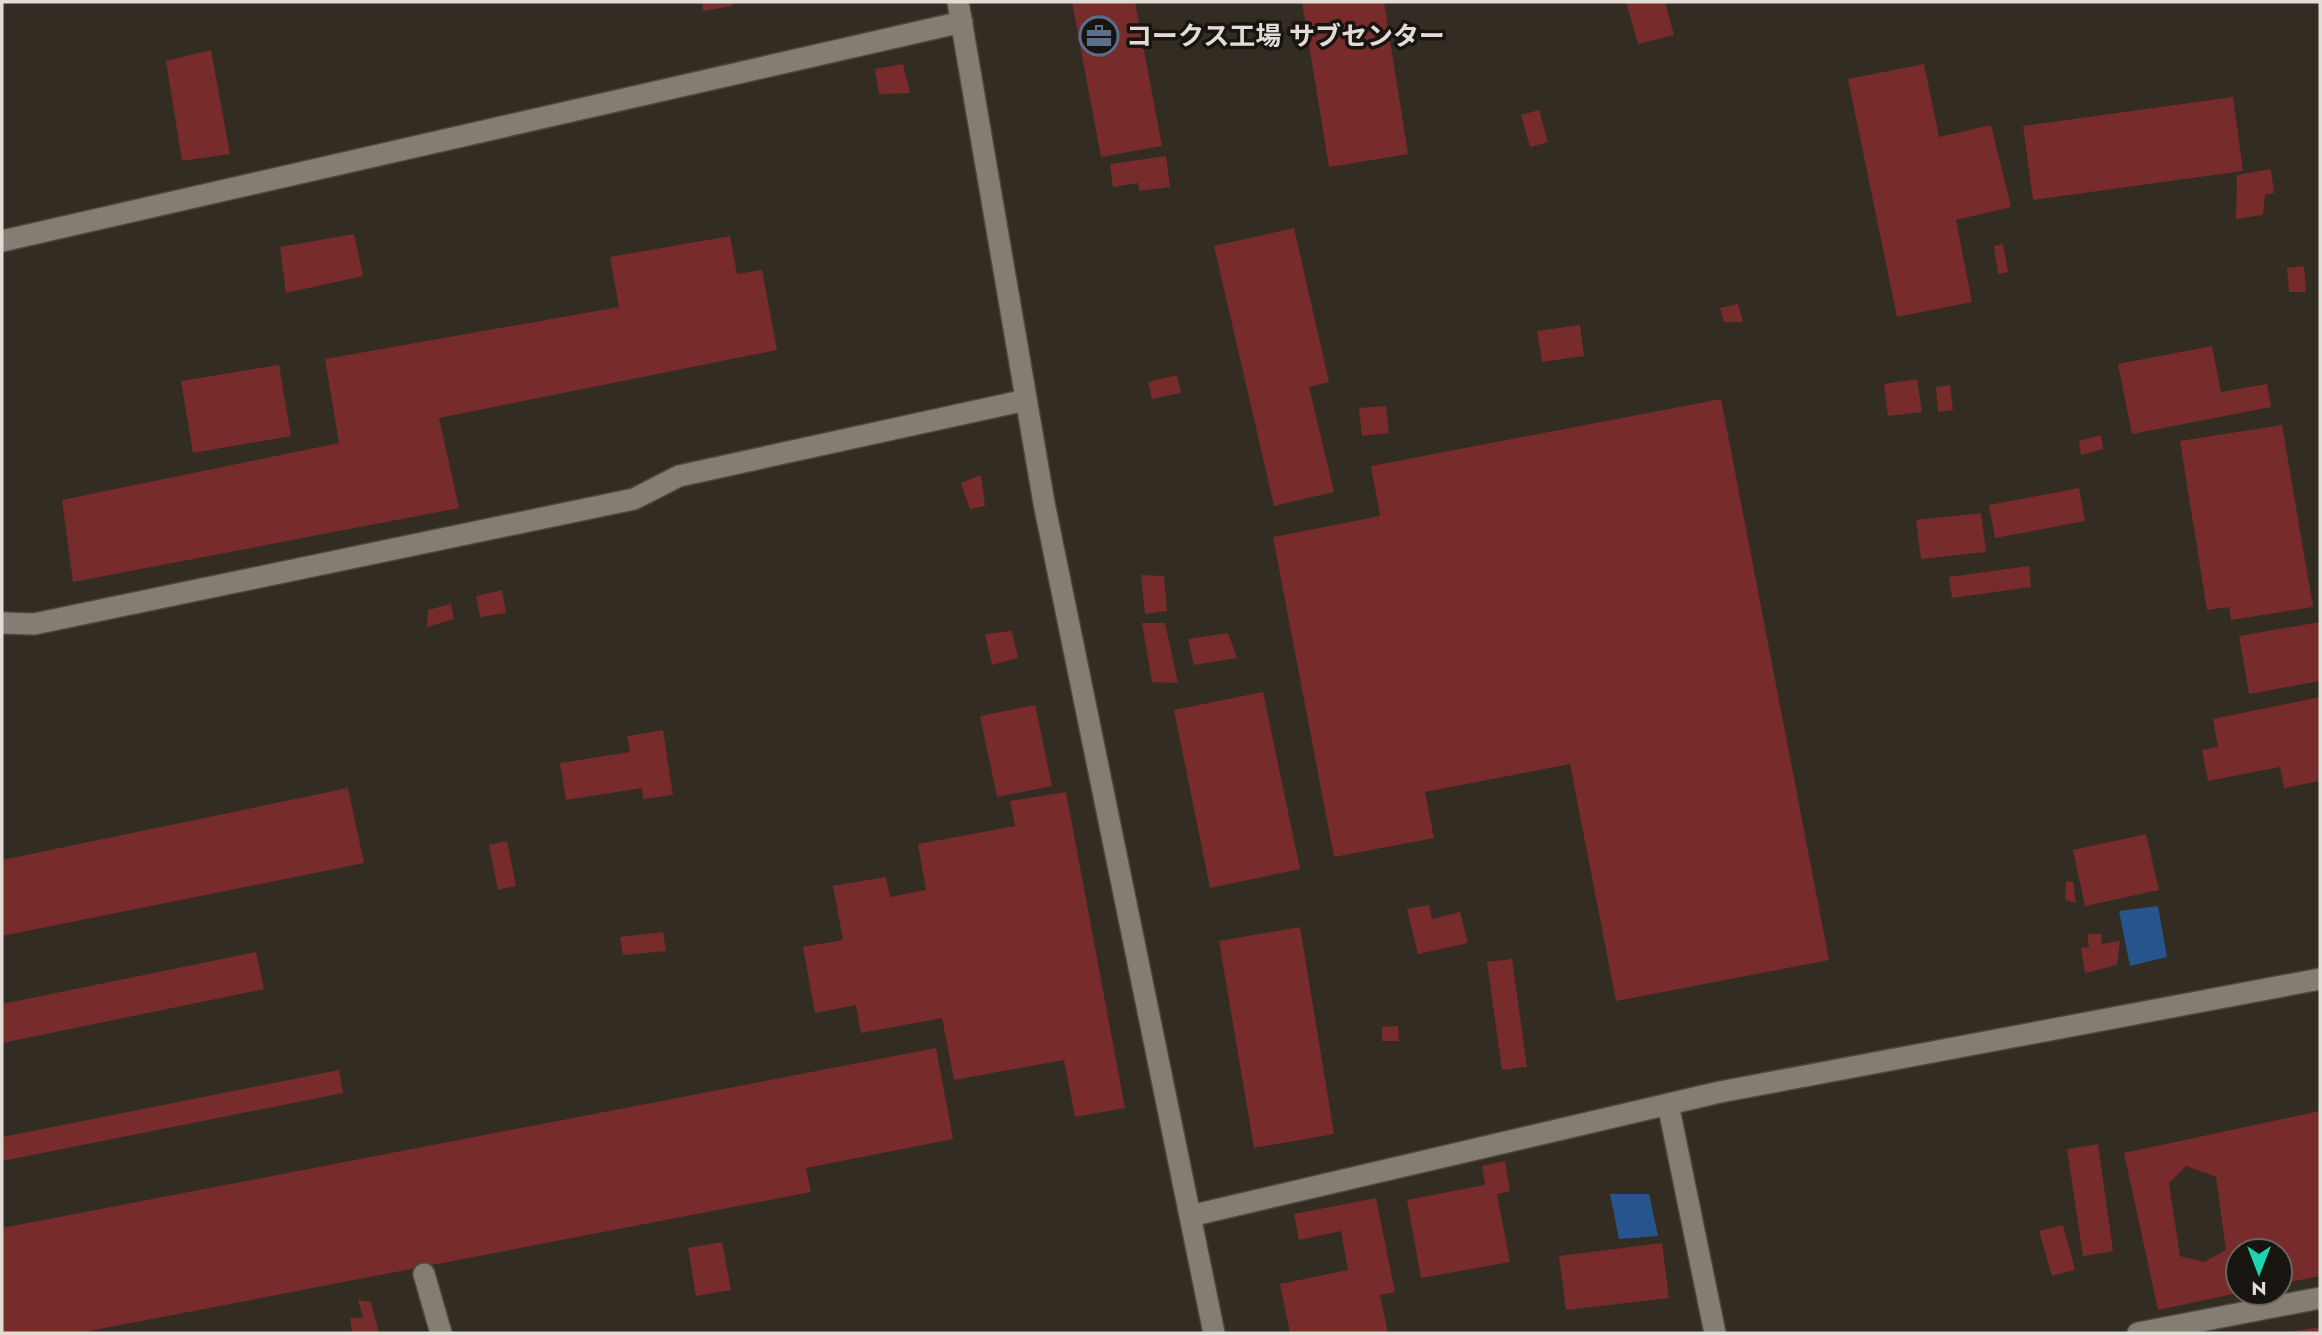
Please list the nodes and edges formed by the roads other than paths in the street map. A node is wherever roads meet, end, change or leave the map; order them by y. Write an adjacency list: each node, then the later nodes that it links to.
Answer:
1 (960, 12): 2 (lane); 3 (lane)
2 (2, 242)
3 (1026, 400): 4 (lane); 7 (lane)
4 (2, 623)
5 (2320, 979): 6 (lane)
6 (1668, 1104): 7 (lane); 12 (lane)
7 (1190, 1216): 11 (lane)
8 (424, 1274): 10 (lane)
9 (2320, 1298): 13 (lane)
10 (442, 1333)
11 (1214, 1333)
12 (1716, 1333)
13 (2138, 1333)

